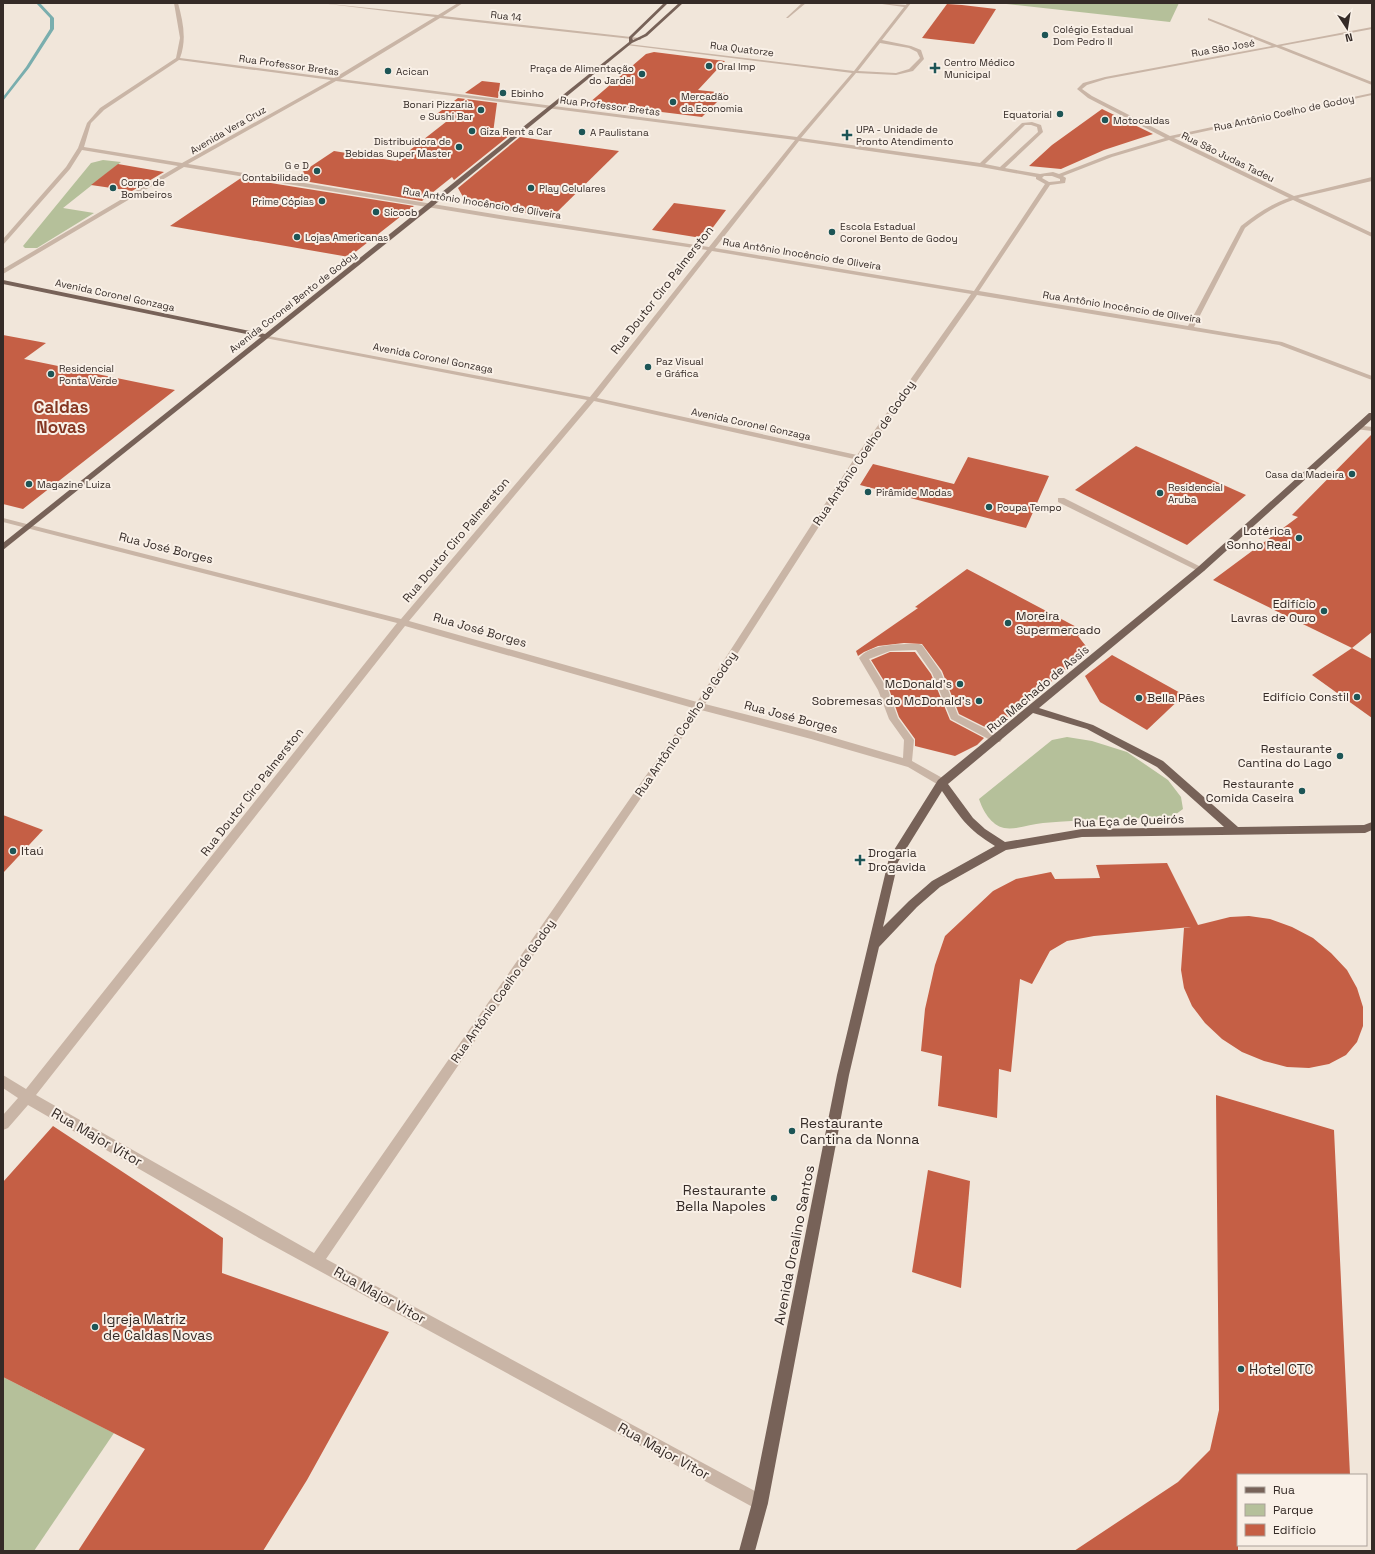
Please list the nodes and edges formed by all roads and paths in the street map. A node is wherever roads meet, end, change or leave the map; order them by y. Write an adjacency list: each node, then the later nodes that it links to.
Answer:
1 (176, 3): 16 (street)
2 (322, 3): 9 (street, Rua 14)
3 (461, 3): 9 (street, Avenida Vera Cruz)
4 (666, 3): 13 (main road, Avenida Coronel Bento de Godoy)
5 (681, 3): 13 (main road, Avenida Coronel Bento de Godoy)
6 (804, 3): 10 (street)
7 (877, 3): 8 (street)
8 (908, 5): 14 (street, Rua Doutor Ciro Palmerston)
9 (438, 17): 13 (street, Rua 14); 18 (street, Avenida Vera Cruz)
10 (787, 17)
11 (1209, 19): 15 (street)
12 (1372, 28): 15 (street, Rua São José)
13 (630, 41): 17 (street, Rua Quatorze); 22 (main road, Avenida Coronel Bento de Godoy)
14 (878, 41): 17 (street, Rua Doutor Ciro Palmerston); 17 (street, Rua Quatorze)
15 (1280, 47): 19 (street); 20 (street, Rua São José)
16 (178, 59): 18 (street, Rua Professor Bretas); 25 (street)
17 (855, 72): 24 (street, Rua Doutor Ciro Palmerston)
18 (334, 80): 22 (street, Rua Professor Bretas); 26 (street, Avenida Vera Cruz)
19 (1372, 84)
20 (1079, 89): 23 (street, Rua São Judas Tadeu)
21 (1372, 94): 23 (street, Rua Antônio Coelho de Godoy)
22 (551, 108): 24 (street, Rua Professor Bretas); 34 (main road, Avenida Coronel Bento de Godoy)
23 (1169, 138): 30 (street, Rua Antônio Coelho de Godoy); 33 (street, Rua São Judas Tadeu)
24 (798, 139): 27 (street, Rua Professor Bretas); 37 (street, Rua Doutor Ciro Palmerston)
25 (81, 148): 26 (street, Rua Antônio Inocêncio de Oliveira); 36 (street)
26 (183, 165): 34 (street, Rua Antônio Inocêncio de Oliveira); 38 (street, Avenida Vera Cruz)
27 (981, 165): 28 (street, Rua Professor Bretas); 28 (street)
28 (1001, 169): 29 (street, Rua Professor Bretas)
29 (1040, 176): 30 (street, Rua Antônio Coelho de Godoy); 32 (street)
30 (1059, 176): 32 (street, Rua Antônio Coelho de Godoy)
31 (1372, 179): 33 (street)
32 (1048, 184): 40 (street, Rua Antônio Coelho de Godoy)
33 (1292, 199): 35 (street, Rua São Judas Tadeu); 41 (street)
34 (431, 205): 37 (street, Rua Antônio Inocêncio de Oliveira); 42 (main road, Avenida Coronel Bento de Godoy)
35 (1371, 234)
36 (3, 243)
37 (711, 249): 40 (street, Rua Antônio Inocêncio de Oliveira); 44 (street, Rua Doutor Ciro Palmerston)
38 (3, 272)
39 (3, 282): 42 (main road, Avenida Coronel Gonzaga)
40 (975, 293): 41 (street, Rua Antônio Inocêncio de Oliveira); 48 (street, Rua Antônio Coelho de Godoy)
41 (1190, 328): 43 (street, Rua Antônio Inocêncio de Oliveira)
42 (265, 336): 44 (street, Avenida Coronel Gonzaga); 51 (main road, Avenida Coronel Bento de Godoy)
43 (1372, 378)
44 (592, 399): 48 (street, Avenida Coronel Gonzaga); 54 (street, Rua Doutor Ciro Palmerston)
45 (1372, 415): 46 (main road, Rua Machado de Assis)
46 (1358, 427): 47 (street); 53 (main road, Rua Machado de Assis)
47 (1372, 429)
48 (859, 458): 55 (street, Rua Antônio Coelho de Godoy)
49 (1061, 500): 53 (street)
50 (3, 520): 51 (street, Rua José Borges)
51 (30, 526): 52 (main road, Avenida Coronel Bento de Godoy); 54 (street, Rua José Borges)
52 (3, 547)
53 (1201, 569): 56 (main road, Rua Machado de Assis)
54 (403, 622): 55 (street, Rua José Borges); 65 (street, Rua Doutor Ciro Palmerston)
55 (699, 706): 58 (street, Rua José Borges); 67 (street, Rua Antônio Coelho de Godoy)
56 (1032, 709): 57 (main road, Rua Machado de Assis); 61 (main road)
57 (997, 739): 58 (street); 59 (main road, Rua Machado de Assis)
58 (907, 763): 59 (street, Rua José Borges)
59 (942, 783): 62 (main road); 63 (main road, Rua Machado de Assis)
60 (1372, 826): 61 (main road, Rua Eça de Queirós)
61 (1237, 832): 62 (main road, Rua Eça de Queirós)
62 (1004, 846): 63 (main road, Rua Eça de Queirós)
63 (873, 946): 68 (main road, Avenida Orcalino Santos)
64 (3, 1081): 65 (street, Rua Major Vitor)
65 (28, 1097): 66 (street, Rua Doutor Ciro Palmerston); 67 (street, Rua Major Vitor)
66 (3, 1124)
67 (317, 1260): 68 (street, Rua Major Vitor)
68 (760, 1503): 69 (main road, Avenida Orcalino Santos)
69 (746, 1551)

